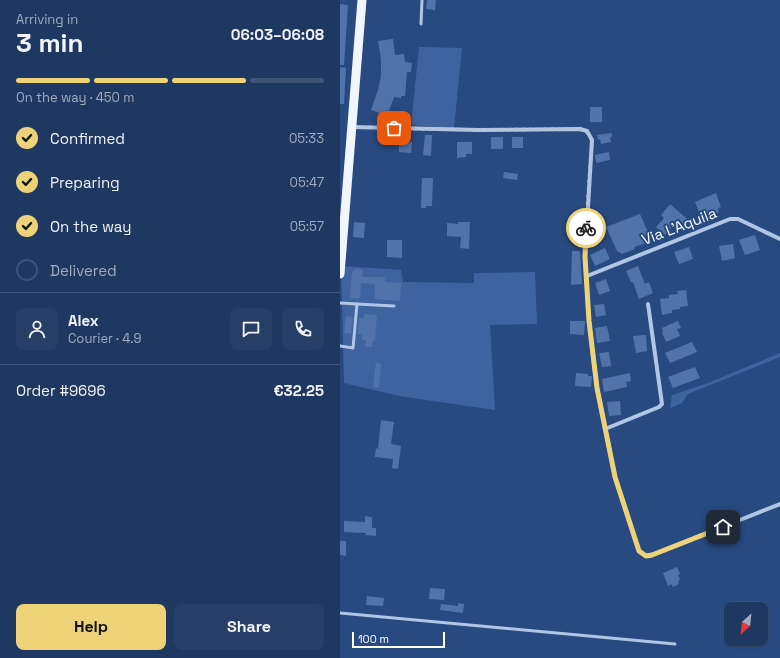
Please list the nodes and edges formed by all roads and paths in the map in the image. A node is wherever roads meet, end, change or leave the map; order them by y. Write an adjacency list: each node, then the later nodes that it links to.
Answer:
1 (362, 0): 4 (main road)
2 (422, 0): 3 (lane)
3 (421, 24)
4 (352, 127): 6 (main road); 7 (street)
5 (780, 239): 7 (street, Via L'Aquila)
6 (340, 274)
7 (587, 276): 13 (street)
8 (340, 303): 9 (lane)
9 (357, 304): 11 (lane); 12 (lane)
10 (648, 304): 13 (street)
11 (394, 306)
12 (340, 346)
13 (605, 429): 14 (street)
14 (780, 504)
15 (340, 614): 16 (lane)
16 (675, 644)

